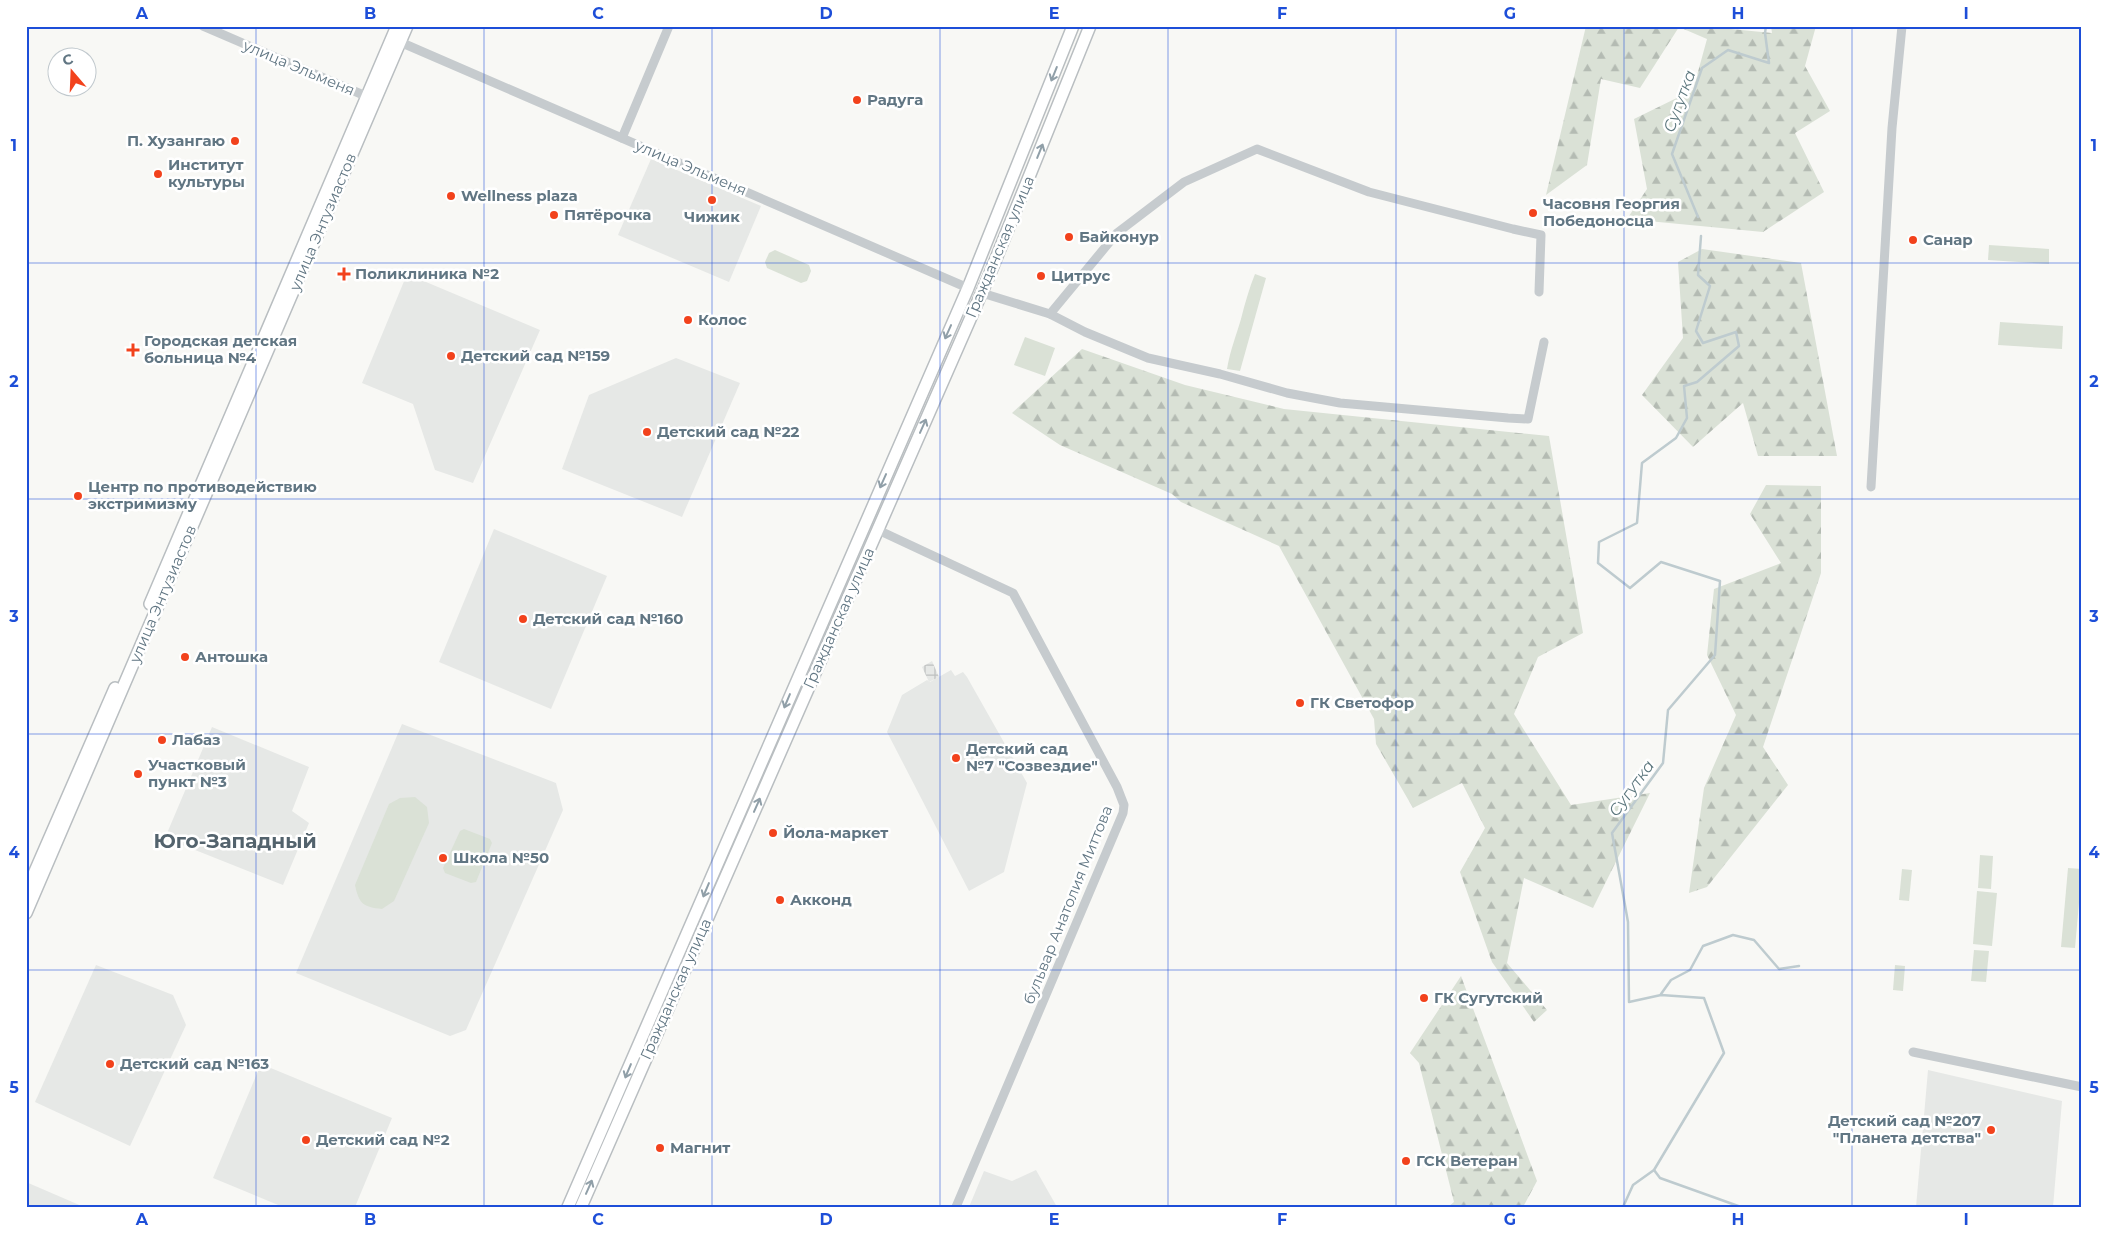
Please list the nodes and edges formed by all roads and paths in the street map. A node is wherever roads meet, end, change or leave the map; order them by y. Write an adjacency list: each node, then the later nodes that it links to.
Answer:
1 (204, 26): 9 (street, улица Эльменя)
2 (398, 26): 9 (main road, улица Энтузиастов)
3 (407, 26): 8 (main road, улица Энтузиастов)
4 (669, 26): 10 (street)
5 (1073, 26): 12 (main road, Гражданская улица, one-way to 12)
6 (1090, 26): 14 (main road, Гражданская улица, one-way to 6)
7 (1902, 26): 17 (street)
8 (400, 42): 10 (street, улица Эльменя); 11 (main road, улица Энтузиастов)
9 (368, 97): 11 (main road, улица Энтузиастов)
10 (622, 138): 12 (street, улица Эльменя)
11 (324, 208): 21 (main road, улица Энтузиастов)
12 (968, 288): 14 (main road, улица Эльменя); 19 (main road, Гражданская улица, one-way to 19)
13 (1539, 292): 15 (street)
14 (982, 293): 15 (street); 18 (main road, Гражданская улица, one-way to 14)
15 (1050, 314): 16 (street)
16 (1544, 342)
17 (1870, 487)
18 (878, 530): 20 (main road, Гражданская улица, one-way to 18); 28 (street, бульвар Анатолия Миттова)
19 (726, 845): 20 (main road); 26 (main road, Гражданская улица, one-way to 26)
20 (737, 850): 27 (main road, Гражданская улица, one-way to 20)
21 (34, 876): 22 (main road, улица Энтузиастов); 23 (main road, улица Энтузиастов)
22 (26, 892)
23 (26, 913)
24 (1913, 1052): 25 (street)
25 (2082, 1087)
26 (568, 1207)
27 (581, 1207)
28 (956, 1207)

